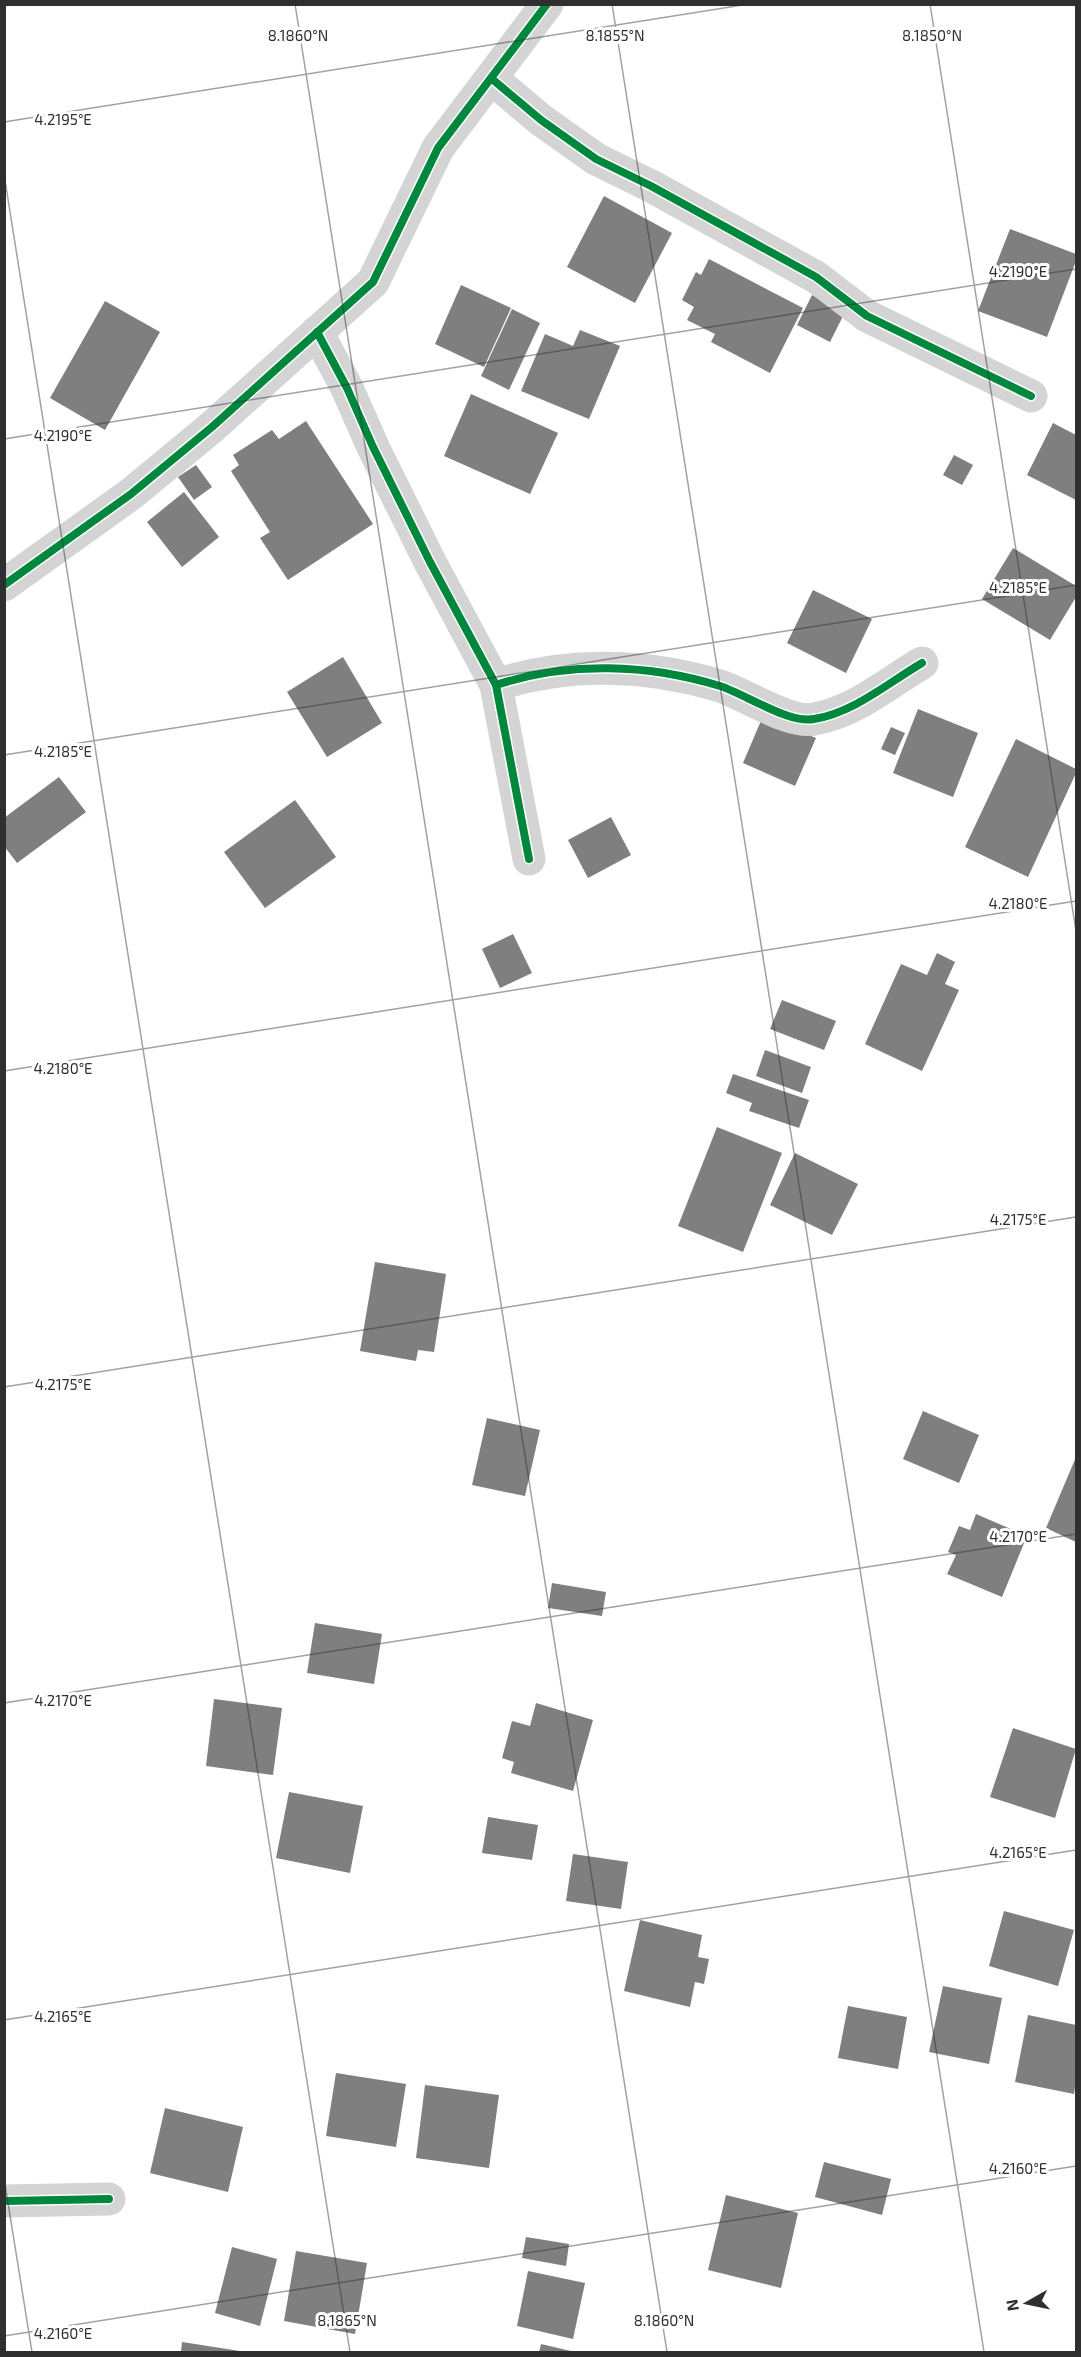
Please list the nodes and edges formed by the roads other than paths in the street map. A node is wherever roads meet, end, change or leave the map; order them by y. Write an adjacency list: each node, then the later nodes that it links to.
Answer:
1 (547, 4): 2 (street)
2 (492, 79): 3 (street); 4 (street)
3 (317, 332): 5 (street); 7 (street)
4 (1031, 396)
5 (4, 585)
6 (922, 663): 7 (street)
7 (496, 685): 8 (street)
8 (529, 859)
9 (109, 2199): 10 (street)
10 (4, 2201)

